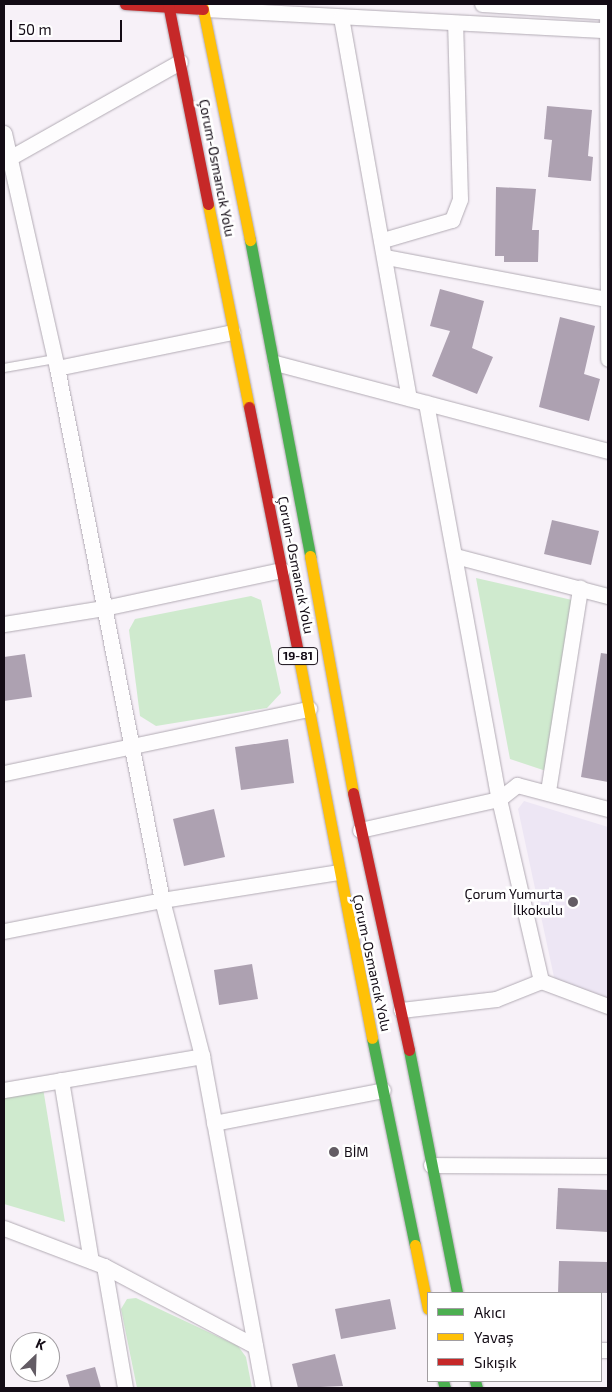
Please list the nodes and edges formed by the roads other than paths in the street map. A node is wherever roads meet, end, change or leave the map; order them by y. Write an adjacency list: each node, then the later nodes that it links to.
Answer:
1 (125, 4): 3 (main road)
2 (482, 4): 5 (street)
3 (169, 5): 4 (main road); 9 (main road, Çorum-Osmancık Yolu / 19-81)
4 (202, 6): 6 (street); 19 (main road, Çorum-Osmancık Yolu / 19-81)
5 (608, 9): 8 (street)
6 (341, 16): 7 (street); 13 (street)
7 (454, 23): 8 (street); 13 (street)
8 (608, 30): 12 (street)
9 (180, 62): 11 (street); 16 (main road, Çorum-Osmancık Yolu / 19-81)
10 (4, 133): 11 (street)
11 (6, 159): 18 (street)
12 (608, 234): 15 (street)
13 (383, 240): 14 (street)
14 (386, 257): 15 (street); 21 (street)
15 (606, 299): 17 (street)
16 (232, 332): 18 (street); 25 (main road, Çorum-Osmancık Yolu / 19-81)
17 (608, 358)
18 (56, 363): 20 (lane); 28 (street)
19 (275, 363): 21 (street); 36 (main road, Çorum-Osmancık Yolu / 19-81)
20 (4, 368)
21 (409, 398): 22 (street)
22 (426, 403): 23 (street); 24 (street)
23 (608, 451)
24 (455, 556): 26 (street); 34 (street)
25 (282, 570): 28 (street); 30 (main road, Çorum-Osmancık Yolu / 19-81)
26 (580, 588): 27 (street); 33 (street)
27 (608, 596)
28 (104, 608): 29 (street); 31 (street)
29 (4, 624)
30 (308, 709): 31 (street); 37 (main road, Çorum-Osmancık Yolu / 19-81)
31 (130, 749): 32 (street); 38 (street)
32 (4, 773)
33 (548, 792): 34 (street); 35 (street)
34 (499, 799): 36 (street); 40 (street)
35 (608, 809)
36 (360, 830): 42 (main road, Çorum-Osmancık Yolu / 19-81)
37 (338, 872): 38 (street); 46 (main road, Çorum-Osmancık Yolu / 19-81)
38 (162, 900): 39 (street); 43 (street)
39 (4, 931)
40 (541, 981): 41 (street); 42 (street)
41 (608, 1006)
42 (401, 1010): 48 (main road, Çorum-Osmancık Yolu / 19-81)
43 (202, 1056): 44 (street); 47 (street)
44 (61, 1080): 45 (street); 51 (street)
45 (4, 1090)
46 (383, 1090): 47 (street); 53 (main road, Çorum-Osmancık Yolu / 19-81)
47 (214, 1123): 54 (street)
48 (431, 1165): 49 (street); 52 (main road, Çorum-Osmancık Yolu / 19-81)
49 (608, 1166)
50 (4, 1228): 51 (street)
51 (97, 1263): 54 (street); 55 (street)
52 (457, 1292)
53 (427, 1304)
54 (255, 1346): 56 (street)
55 (126, 1388)
56 (263, 1388)

